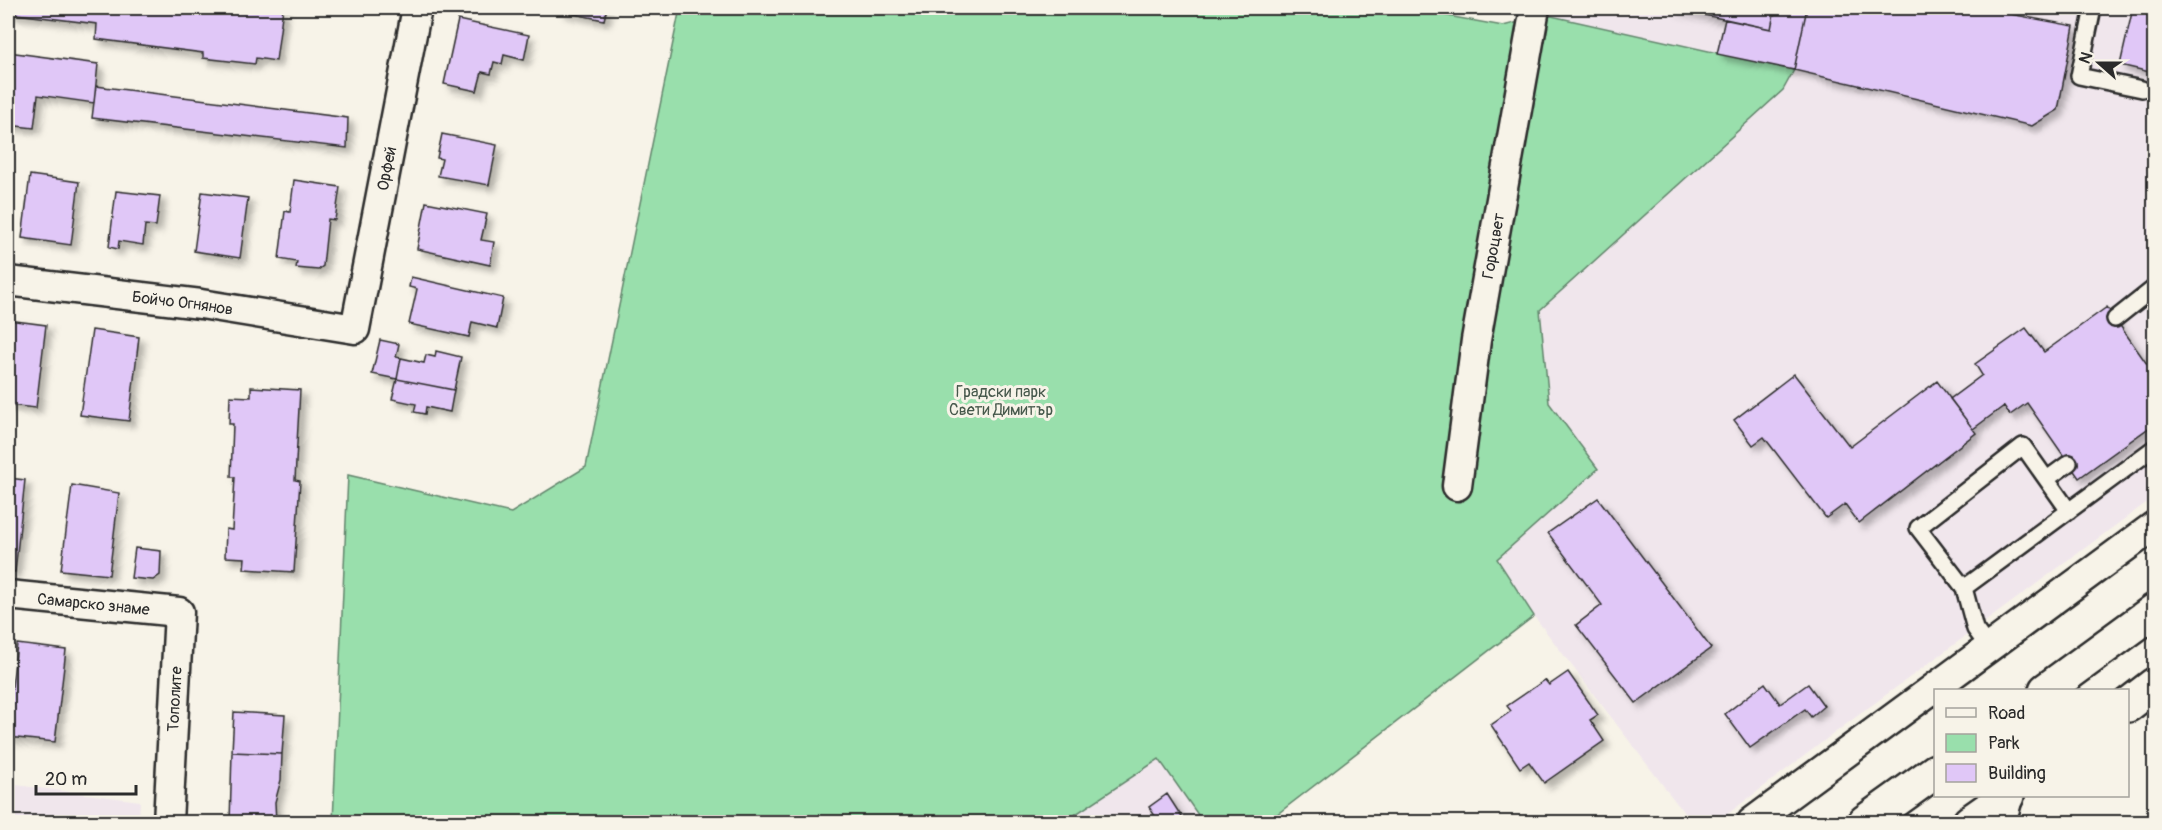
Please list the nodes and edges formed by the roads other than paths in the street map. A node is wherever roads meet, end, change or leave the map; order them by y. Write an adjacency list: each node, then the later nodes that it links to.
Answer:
1 (417, 8): 8 (street, Орфей)
2 (1534, 8): 12 (street, Гороцвет)
3 (2093, 8): 4 (lane)
4 (2142, 89)
5 (8, 281): 8 (street, Бойчо Огнянов)
6 (2154, 288): 7 (lane)
7 (2115, 319)
8 (355, 329)
9 (2154, 448): 13 (lane)
10 (2069, 463): 11 (lane)
11 (2047, 479): 13 (lane); 15 (lane)
12 (1457, 486)
13 (2069, 511): 15 (lane)
14 (2154, 526): 19 (street)
15 (1964, 588): 19 (lane)
16 (8, 595): 18 (street, Самарско знаме)
17 (2154, 611): 21 (main road)
18 (179, 612): 26 (street, Тополите)
19 (1989, 648): 27 (street)
20 (2154, 685): 22 (main road)
21 (2047, 689)
22 (2129, 704)
23 (1934, 772): 28 (main road)
24 (2004, 797): 29 (main road)
25 (2015, 797): 30 (lane)
26 (168, 822)
27 (1752, 822)
28 (1865, 822)
29 (1970, 822)
30 (2008, 822)

